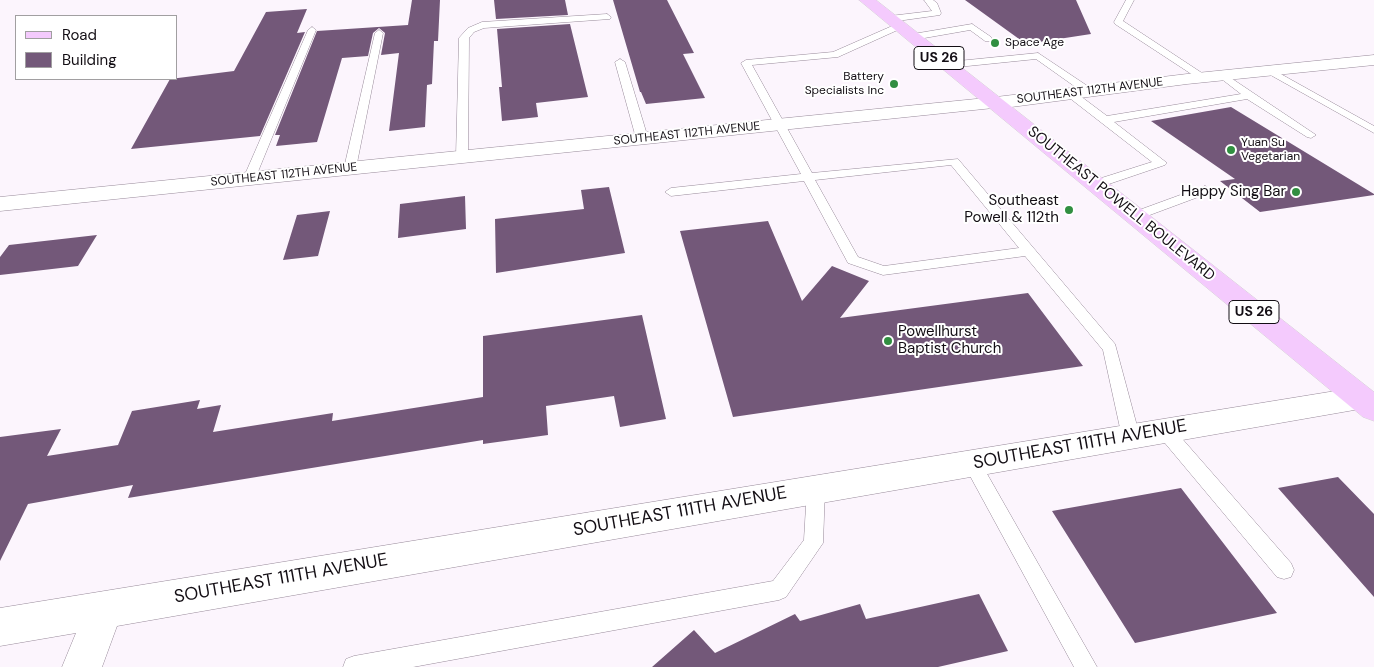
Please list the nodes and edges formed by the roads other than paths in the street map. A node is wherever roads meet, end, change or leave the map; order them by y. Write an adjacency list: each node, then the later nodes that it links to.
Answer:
1 (867, 0): 5 (main road, SOUTHEAST POWELL BOULEVARD / US 26)
2 (928, 0): 5 (lane)
3 (1130, 0): 17 (lane)
4 (608, 17): 26 (lane)
5 (895, 22): 8 (main road, SOUTHEAST POWELL BOULEVARD / US 26); 22 (lane)
6 (312, 30): 29 (lane)
7 (379, 33): 27 (lane)
8 (913, 37): 9 (lane); 14 (main road, SOUTHEAST POWELL BOULEVARD / US 26)
9 (988, 39)
10 (1001, 48): 11 (lane)
11 (1012, 59): 14 (lane); 18 (lane)
12 (1374, 60): 15 (street, SOUTHEAST 112TH AVENUE)
13 (620, 62): 25 (lane)
14 (948, 65): 20 (main road, SOUTHEAST POWELL BOULEVARD / US 26)
15 (1270, 70): 16 (street, SOUTHEAST 112TH AVENUE); 23 (lane)
16 (1222, 75): 17 (street, SOUTHEAST 112TH AVENUE); 19 (lane)
17 (1202, 77): 18 (street, SOUTHEAST 112TH AVENUE)
18 (1079, 92): 20 (street, SOUTHEAST 112TH AVENUE); 21 (lane)
19 (1249, 96): 21 (lane); 24 (lane)
20 (996, 103): 22 (street, SOUTHEAST 112TH AVENUE); 30 (main road, SOUTHEAST POWELL BOULEVARD / US 26)
21 (1105, 120): 30 (lane)
22 (780, 125): 25 (street, SOUTHEAST 112TH AVENUE); 28 (lane)
23 (1374, 130)
24 (1312, 135)
25 (642, 138): 26 (street, SOUTHEAST 112TH AVENUE)
26 (462, 157): 27 (street, SOUTHEAST 112TH AVENUE)
27 (350, 168): 29 (street, SOUTHEAST 112TH AVENUE)
28 (809, 177): 32 (lane); 35 (lane); 35 (lane)
29 (249, 179): 33 (street, SOUTHEAST 112TH AVENUE)
30 (1096, 184): 34 (main road, SOUTHEAST POWELL BOULEVARD / US 26)
31 (1204, 190): 34 (lane)
32 (671, 192)
33 (0, 204)
34 (1135, 216): 36 (main road, SOUTHEAST POWELL BOULEVARD / US 26)
35 (1028, 251): 38 (lane)
36 (1369, 401): 37 (street, SOUTHEAST 111TH AVENUE)
37 (1165, 431): 38 (street, SOUTHEAST 111TH AVENUE); 41 (lane)
38 (1131, 437): 39 (street, SOUTHEAST 111TH AVENUE)
39 (972, 463): 40 (street, SOUTHEAST 111TH AVENUE); 46 (lane)
40 (816, 490): 42 (street, SOUTHEAST 111TH AVENUE); 45 (lane)
41 (1284, 570)
42 (104, 609): 43 (street, SOUTHEAST 111TH AVENUE); 44 (street)
43 (0, 627)
44 (82, 667)
45 (354, 667)
46 (1086, 667)

